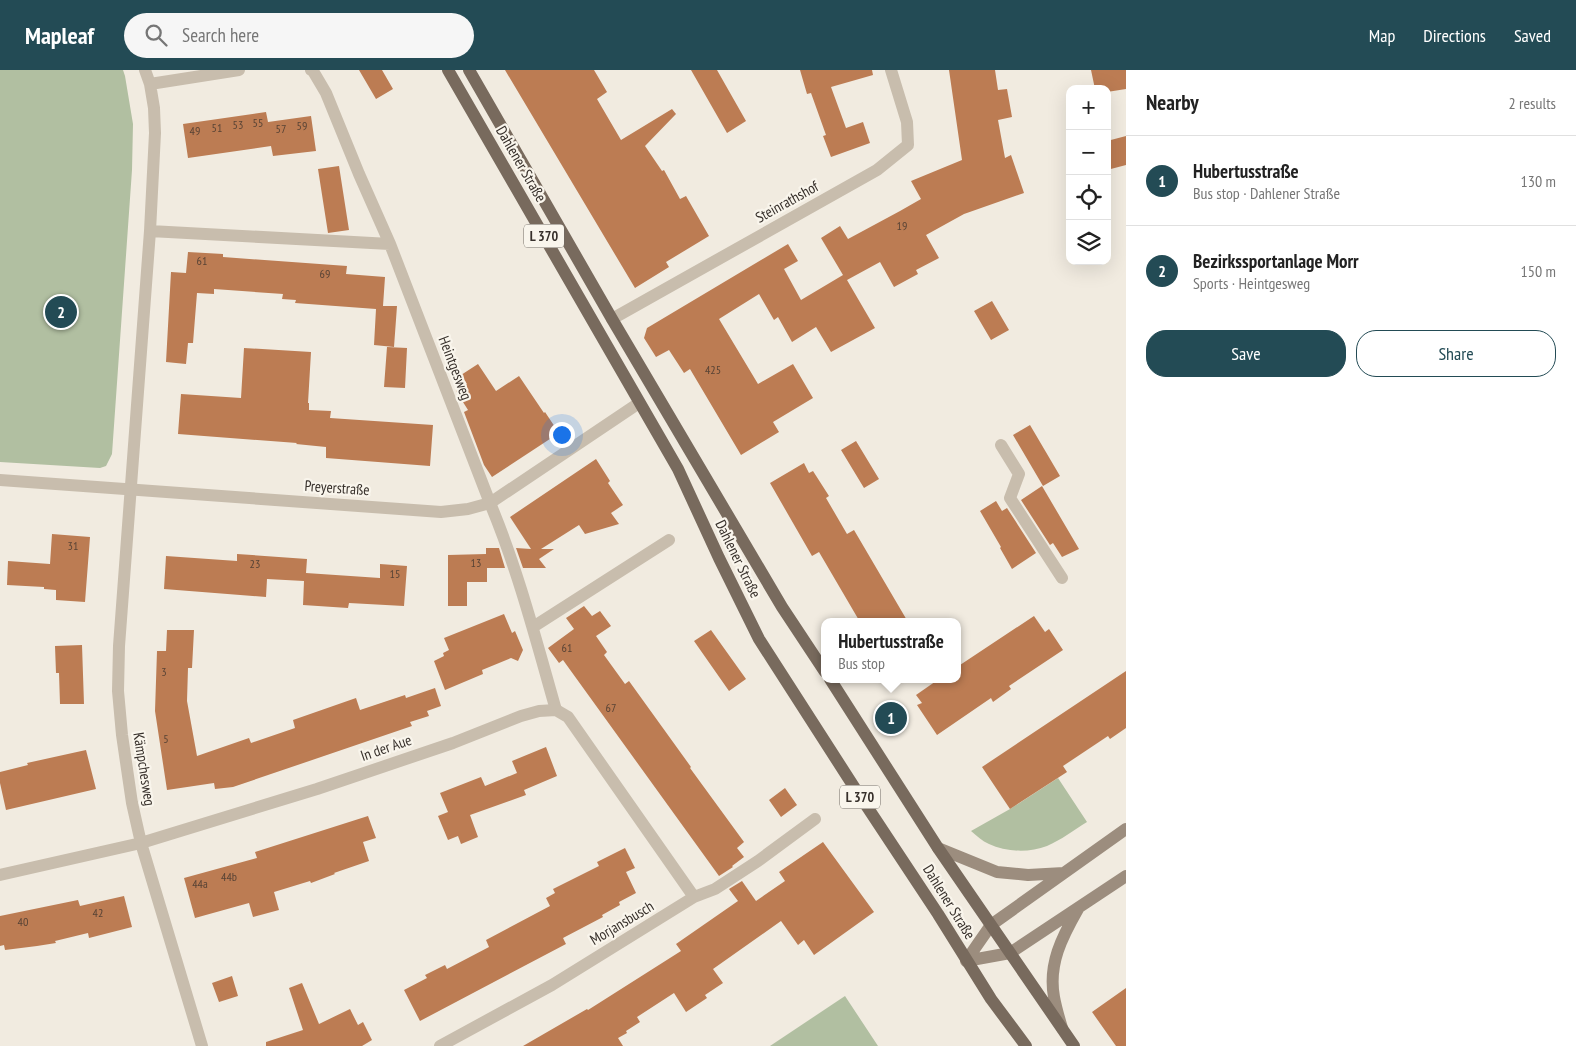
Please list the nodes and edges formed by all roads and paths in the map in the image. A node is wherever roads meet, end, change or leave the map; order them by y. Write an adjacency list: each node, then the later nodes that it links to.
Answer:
1 (145, 70): 7 (street)
2 (239, 70): 7 (street)
3 (313, 70): 9 (street, Heintgesweg)
4 (448, 70): 11 (main road, Dahlener Straße / L 370)
5 (470, 70): 10 (main road, Dahlener Straße / L 370)
6 (891, 70): 10 (street, Steinrathshof)
7 (150, 84): 8 (street)
8 (150, 231): 9 (street); 14 (street)
9 (390, 244): 15 (street, Heintgesweg)
10 (612, 319): 19 (main road, Dahlener Straße / L 370)
11 (639, 402): 15 (street, Preyerstraße); 33 (main road, Dahlener Straße / L 370)
12 (1001, 445): 17 (street)
13 (0, 480): 14 (street, Preyerstraße)
14 (130, 488): 15 (street, Preyerstraße); 24 (street, Kämpchesweg)
15 (490, 503): 18 (street, Heintgesweg)
16 (668, 540): 18 (street)
17 (1062, 578)
18 (533, 627): 21 (street, Heintgesweg)
19 (821, 666)
20 (833, 683): 25 (main road, Dahlener Straße / L 370)
21 (556, 710): 24 (street, In der Aue); 29 (street)
22 (815, 818): 29 (street, Morjansbusch)
23 (1126, 830): 26 (main road)
24 (141, 843): 27 (street, In der Aue); 35 (street, Kämpchesweg)
25 (938, 848): 26 (main road); 31 (main road, Dahlener Straße / L 370)
26 (1064, 874): 31 (main road)
27 (0, 875)
28 (1126, 876): 30 (main road)
29 (694, 897): 36 (street, Morjansbusch)
30 (1079, 907): 32 (main road); 34 (main road)
31 (991, 924): 32 (main road, Dahlener Straße / L 370); 33 (main road)
32 (1010, 953): 33 (main road); 34 (main road, Dahlener Straße / L 370)
33 (966, 960): 37 (main road, Dahlener Straße / L 370)
34 (1062, 1029): 38 (main road, Dahlener Straße / L 370)
35 (202, 1046)
36 (440, 1046)
37 (1026, 1046)
38 (1074, 1046)

